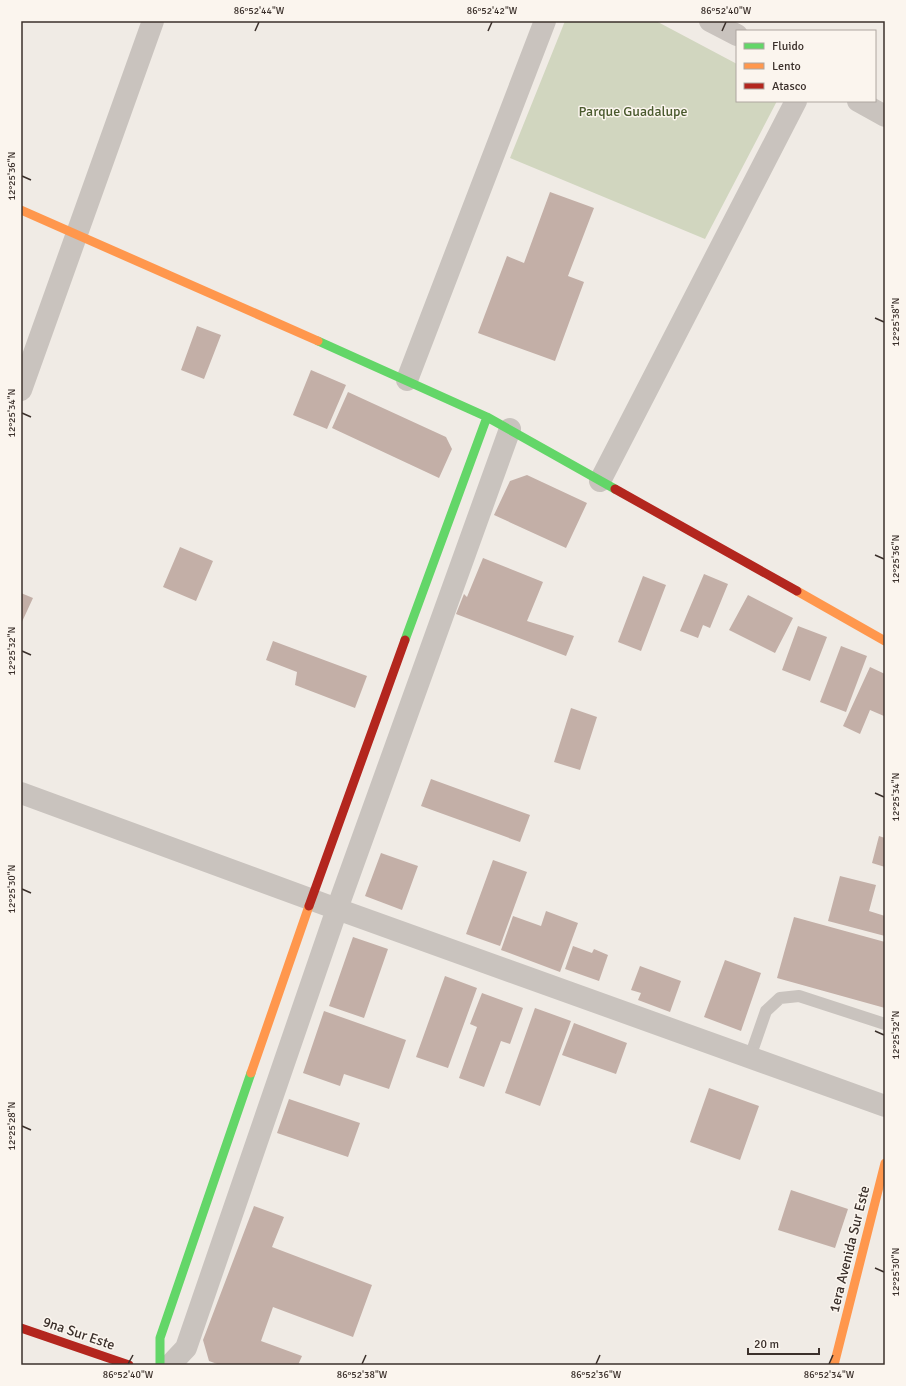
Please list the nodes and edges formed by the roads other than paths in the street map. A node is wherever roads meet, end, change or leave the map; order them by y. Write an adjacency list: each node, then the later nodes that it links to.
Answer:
1 (153, 21): 9 (street)
2 (545, 21): 10 (street)
3 (710, 21): 4 (street)
4 (736, 34)
5 (795, 102): 14 (street)
6 (860, 102): 7 (street)
7 (885, 116)
8 (21, 210): 9 (street)
9 (76, 235): 10 (street); 11 (street)
10 (407, 380): 12 (street)
11 (21, 390)
12 (487, 417): 13 (street); 17 (street)
13 (510, 429): 14 (street); 18 (street)
14 (600, 481): 15 (street)
15 (885, 641)
16 (21, 793): 17 (street)
17 (311, 899): 18 (street); 25 (street)
18 (337, 909): 20 (street); 26 (street)
19 (885, 1024): 20 (lane)
20 (750, 1057): 21 (street)
21 (885, 1106)
22 (885, 1163): 27 (street, 1era Avenida Sur Este)
23 (21, 1328): 24 (street, 9na Sur Este)
24 (129, 1365)
25 (160, 1365)
26 (170, 1365)
27 (834, 1365)

